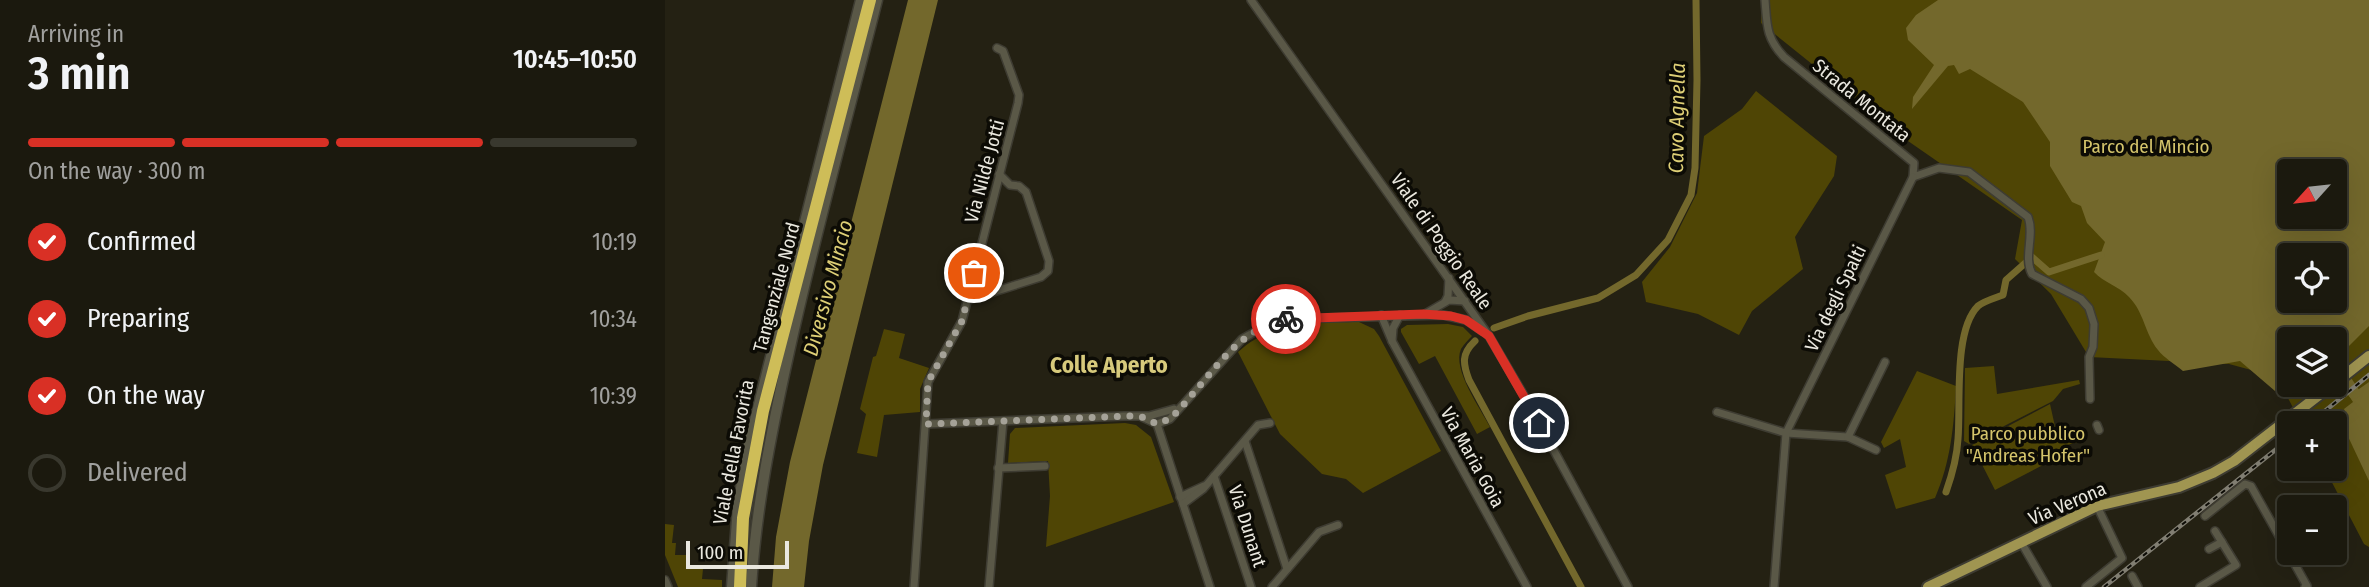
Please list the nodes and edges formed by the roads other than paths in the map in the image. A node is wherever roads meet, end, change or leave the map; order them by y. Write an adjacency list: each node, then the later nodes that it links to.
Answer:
1 (861, 0): 53 (main road, Viale della Favorita)
2 (870, 0): 54 (highway, Tangenziale Nord)
3 (877, 0): 55 (main road, Viale della Favorita)
4 (1251, 0): 11 (street, Viale di Poggio Reale)
5 (1765, 0): 8 (street, Strada Montata)
6 (997, 48): 7 (street, Via Nilde Jotti)
7 (999, 174): 9 (street); 10 (street, Via Nilde Jotti)
8 (1913, 177): 25 (street); 34 (street, Via degli Spalti)
9 (1010, 185): 10 (street); 12 (street)
10 (994, 193): 12 (street, Via Nilde Jotti)
11 (1449, 277): 13 (street); 14 (street, Viale di Poggio Reale)
12 (968, 300): 32 (street, Via Nilde Jotti)
13 (1445, 302): 14 (street); 15 (street)
14 (1466, 302): 18 (street); 19 (street, Viale di Poggio Reale)
15 (1423, 314): 17 (street); 18 (street)
16 (1381, 315): 17 (street); 20 (street, Via Maria Goia); 26 (street)
17 (1400, 315): 20 (street)
18 (1451, 316): 19 (street)
19 (1489, 336): 62 (street, Viale di Poggio Reale)
20 (1392, 341): 61 (street, Via Maria Goia)
21 (2369, 356): 23 (main road, Via Verona)
22 (1885, 362): 35 (street)
23 (2347, 373)
24 (2316, 397): 42 (main road, Via Verona)
25 (2090, 399)
26 (1183, 406): 27 (street); 33 (street)
27 (1174, 409): 29 (street); 33 (street)
28 (1717, 412): 34 (street)
29 (1142, 417): 30 (street); 33 (street)
30 (1003, 421): 32 (street); 39 (street)
31 (1269, 423): 36 (street)
32 (926, 424): 56 (street, Via Nilde Jotti)
33 (1157, 424): 41 (street)
34 (1786, 433): 35 (street); 63 (street, Via degli Spalti)
35 (1848, 437): 37 (street)
36 (1245, 441): 40 (street); 49 (street)
37 (1876, 450)
38 (1045, 466): 39 (street)
39 (998, 468): 57 (street)
40 (1214, 475): 41 (street); 59 (street, Via Dunant)
41 (1182, 501): 58 (street)
42 (2097, 506): 46 (main road, Via Verona); 66 (street)
43 (2205, 516): 69 (street)
44 (1338, 525): 49 (street)
45 (2215, 531): 47 (street)
46 (2021, 542): 64 (main road, Via Verona); 65 (street)
47 (2222, 542): 48 (street); 68 (street)
48 (2210, 550)
49 (1287, 569): 60 (street)
50 (2132, 576): 67 (street)
51 (665, 580): 52 (street)
52 (668, 587)
53 (732, 587)
54 (740, 587)
55 (751, 587)
56 (914, 587)
57 (989, 587)
58 (1210, 587)
59 (1251, 587)
60 (1272, 587)
61 (1527, 587)
62 (1627, 587)
63 (1774, 587)
64 (1928, 587)
65 (2047, 587)
66 (2086, 587)
67 (2138, 587)
68 (2200, 587)
69 (2305, 587)

